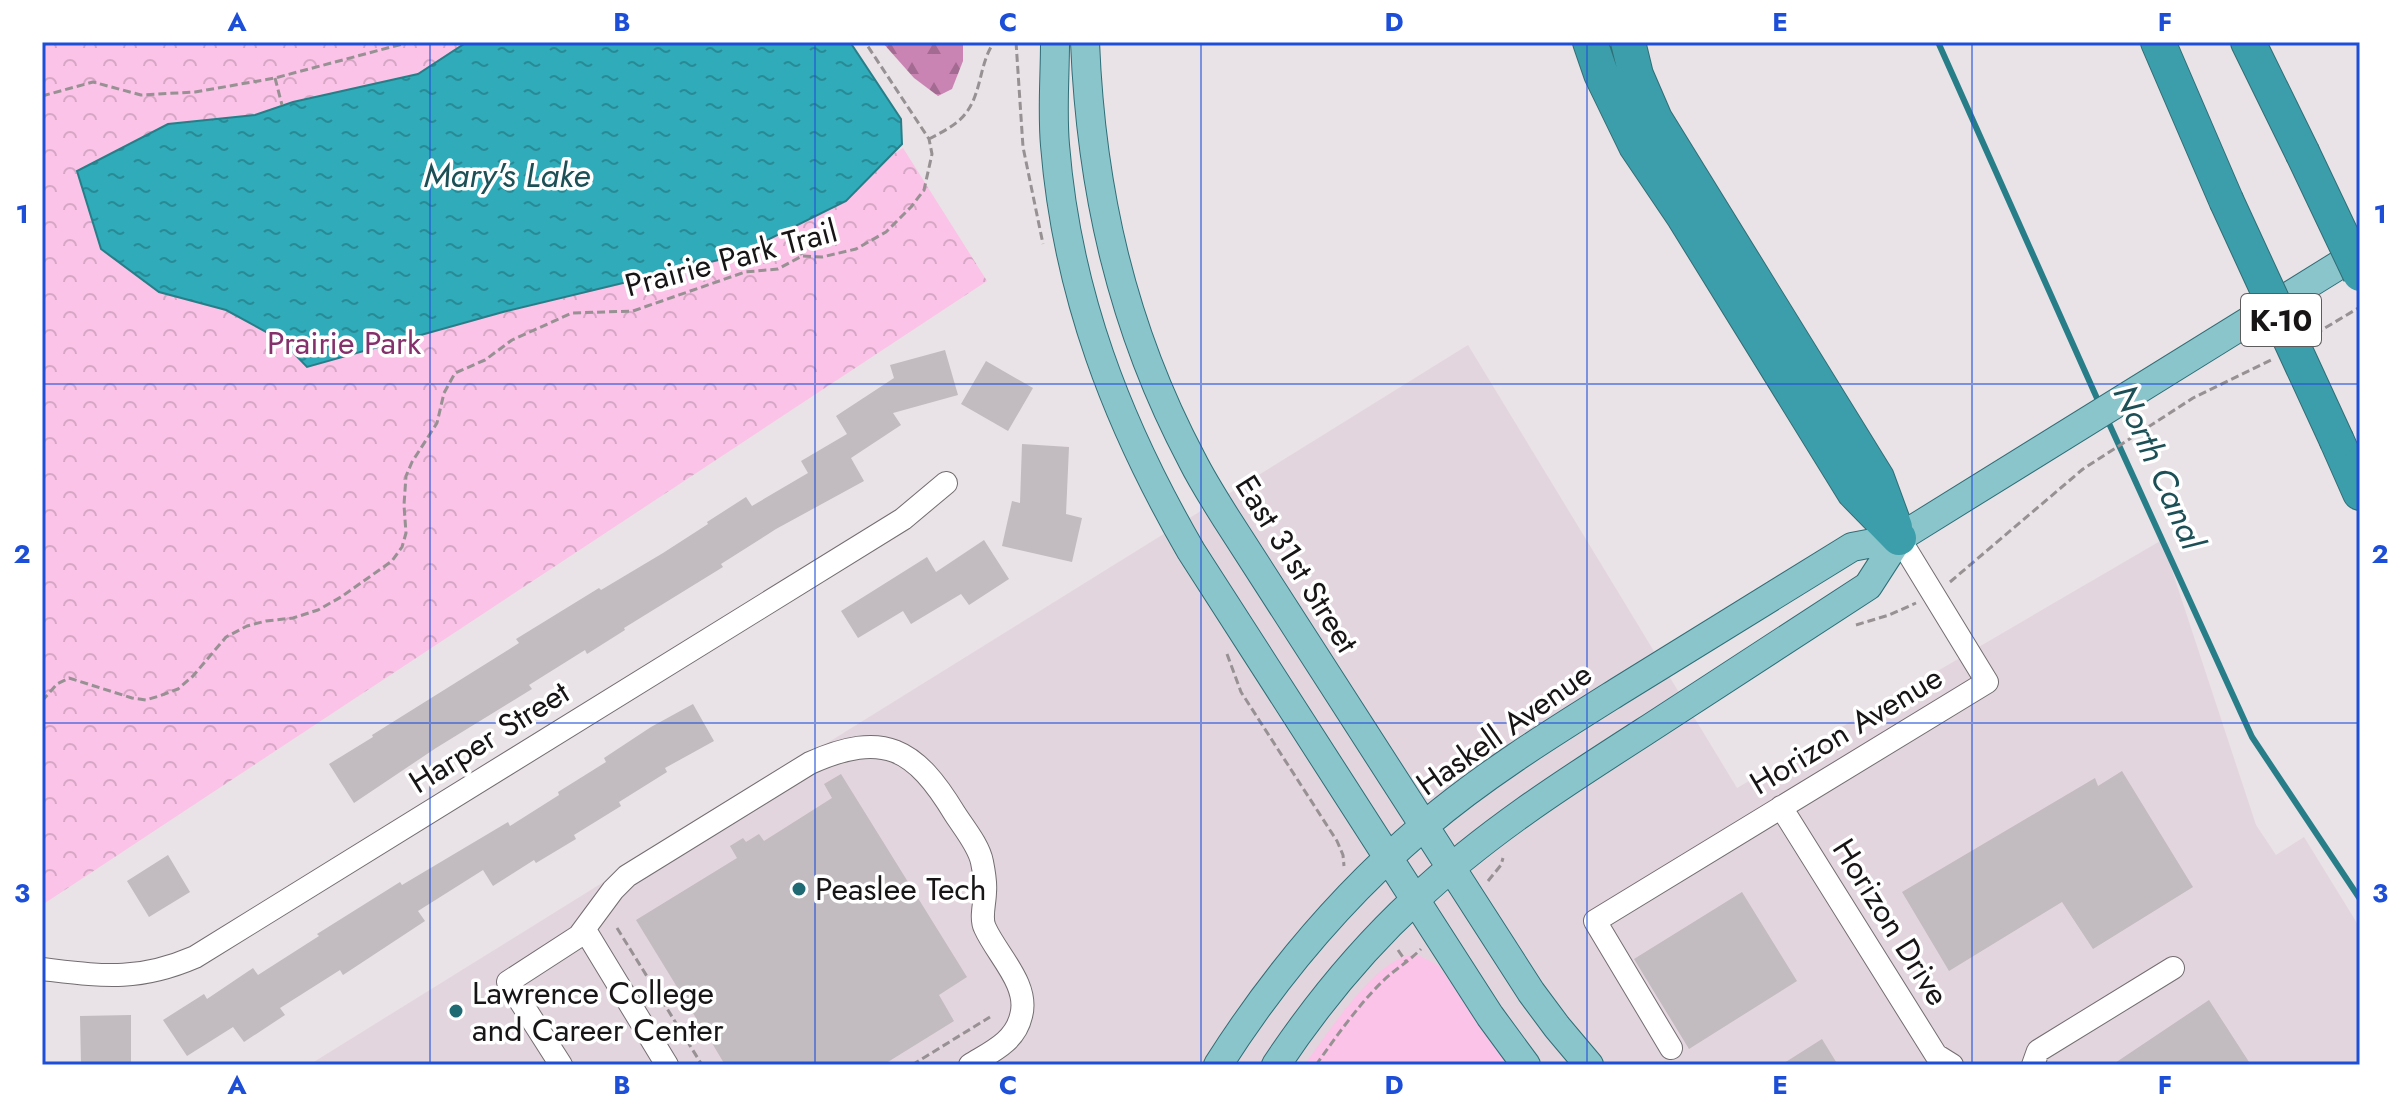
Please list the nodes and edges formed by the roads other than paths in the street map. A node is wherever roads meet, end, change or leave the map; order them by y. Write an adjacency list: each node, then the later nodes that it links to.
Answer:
1 (1055, 42): 14 (main road)
2 (1085, 42): 13 (main road, East 31st Street)
3 (1590, 42): 11 (highway)
4 (1628, 42): 11 (highway)
5 (2158, 42): 10 (highway, K-10, bridge)
6 (2248, 42): 8 (highway, K-10, bridge)
7 (2360, 252): 11 (main road, Haskell Avenue)
8 (2360, 274)
9 (946, 483): 19 (street, Harper Street)
10 (2360, 493)
11 (1899, 538): 12 (street, Horizon Avenue); 13 (main road, Haskell Avenue); 15 (main road, Haskell Avenue)
12 (1781, 807): 20 (street, Horizon Avenue); 28 (street, Horizon Drive)
13 (1424, 826): 14 (main road, Haskell Avenue); 15 (main road, East 31st Street)
14 (1388, 859): 16 (main road); 24 (main road, Haskell Avenue)
15 (1451, 868): 16 (main road, Haskell Avenue); 27 (main road, East 31st Street)
16 (1415, 900): 25 (main road, Haskell Avenue); 26 (main road)
17 (585, 930): 21 (street); 22 (street); 23 (street)
18 (2173, 968): 29 (street)
19 (42, 969)
20 (1671, 1048)
21 (561, 1065)
22 (667, 1065)
23 (970, 1065)
24 (1218, 1065)
25 (1276, 1065)
26 (1526, 1065)
27 (1589, 1065)
28 (1952, 1065)
29 (2033, 1065)

